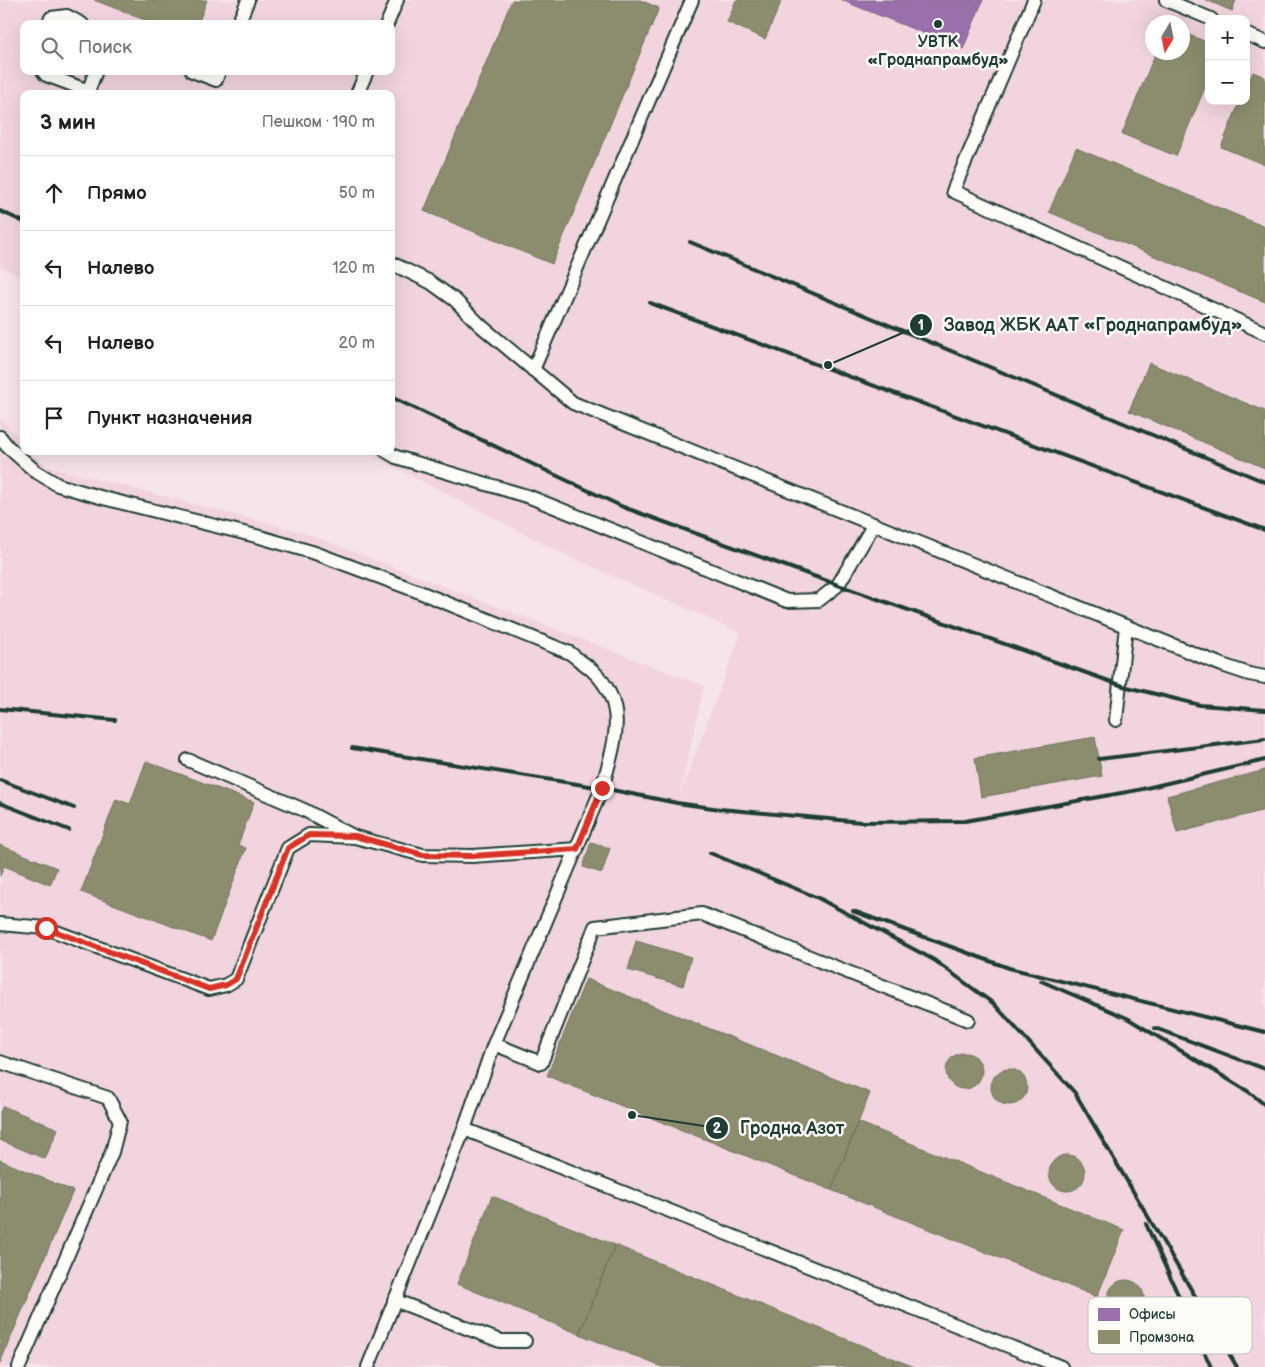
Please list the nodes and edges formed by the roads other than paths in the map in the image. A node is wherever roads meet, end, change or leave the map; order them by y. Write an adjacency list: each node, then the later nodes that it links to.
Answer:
1 (248, 0): 9 (lane)
2 (397, 0): 10 (lane)
3 (692, 0): 23 (lane)
4 (1034, 0): 22 (lane)
5 (1166, 0): 6 (lane)
6 (1205, 16)
7 (50, 20): 8 (lane)
8 (75, 20)
9 (240, 20)
10 (389, 20)
11 (1250, 36): 12 (lane)
12 (1265, 42)
13 (46, 75): 18 (lane)
14 (94, 75): 19 (lane)
15 (203, 75): 16 (lane)
16 (218, 75)
17 (365, 75): 20 (lane)
18 (83, 90)
19 (89, 90)
20 (359, 90)
21 (395, 266): 23 (lane)
22 (1265, 333)
23 (533, 370): 26 (lane)
24 (0, 437): 32 (lane)
25 (393, 455): 26 (lane)
26 (874, 524): 27 (lane)
27 (1126, 626): 28 (lane); 29 (lane)
28 (1265, 678)
29 (1116, 720)
30 (188, 760): 31 (lane)
31 (355, 836): 32 (lane); 33 (lane)
32 (577, 849): 35 (lane)
33 (0, 924)
34 (968, 1020): 35 (lane)
35 (494, 1044): 37 (lane)
36 (0, 1062): 40 (lane)
37 (464, 1128): 38 (lane); 42 (lane)
38 (394, 1300): 39 (lane); 41 (lane)
39 (525, 1341)
40 (20, 1367)
41 (368, 1367)
42 (1061, 1367)

